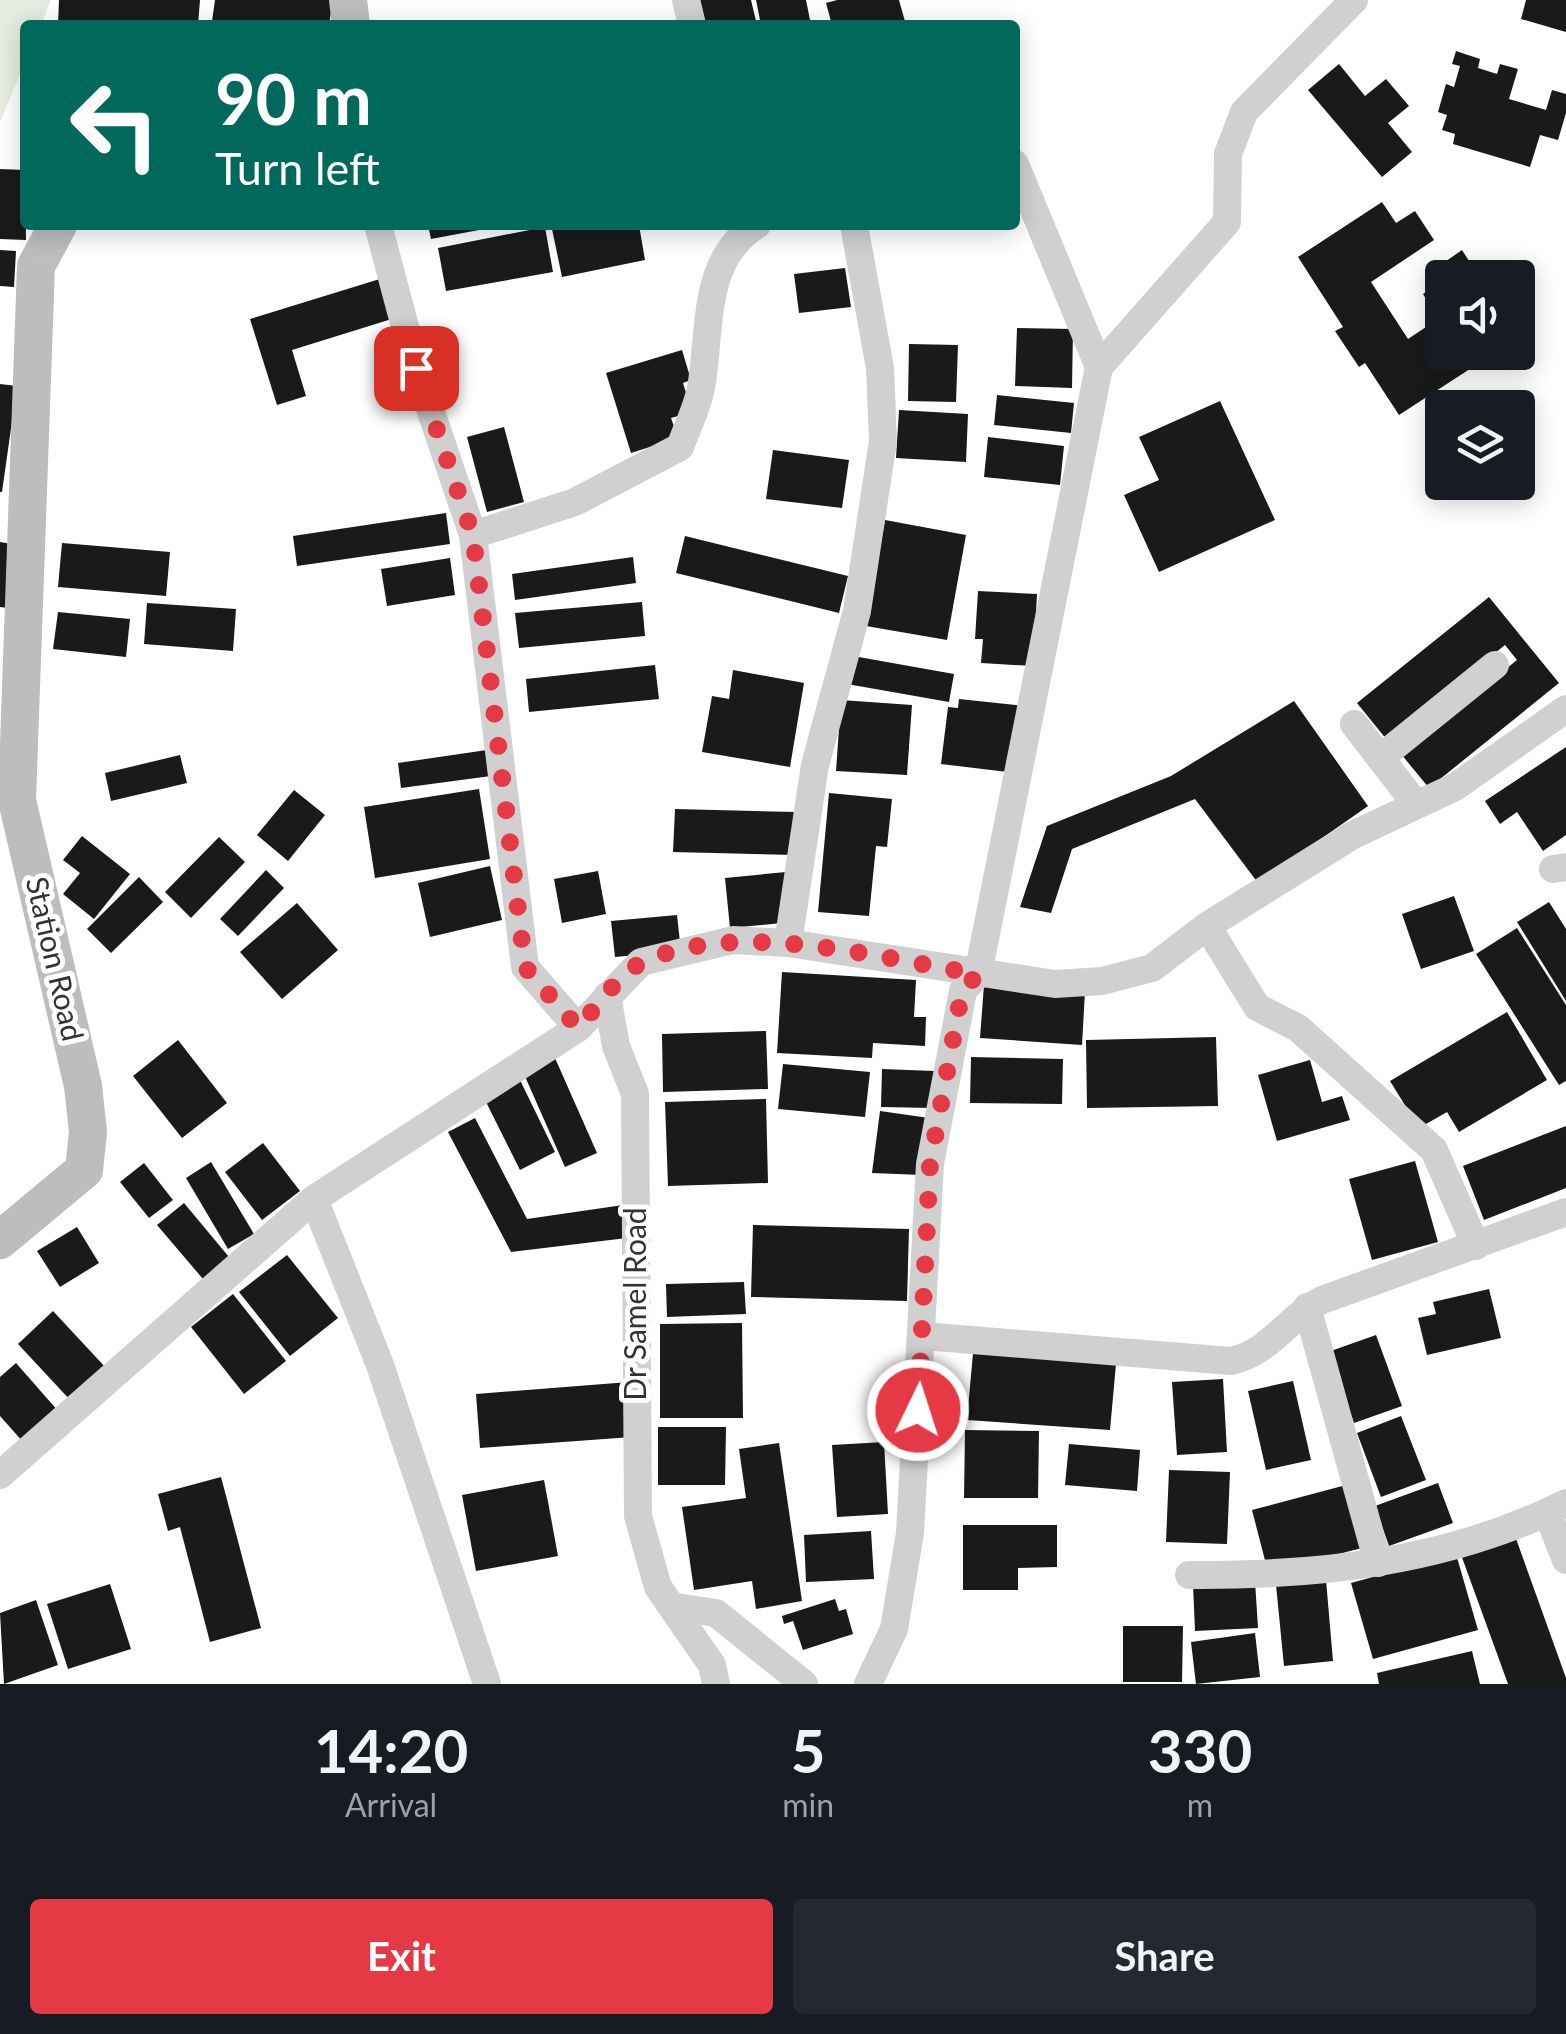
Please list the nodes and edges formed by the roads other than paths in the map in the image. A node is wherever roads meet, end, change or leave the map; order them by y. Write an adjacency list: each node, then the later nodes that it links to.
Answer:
1 (1354, 0): 7 (street)
2 (1020, 176): 7 (street)
3 (55, 230): 21 (main road, Station Road)
4 (379, 230): 8 (street)
5 (749, 230): 8 (street)
6 (855, 230): 15 (street)
7 (1099, 367): 16 (street)
8 (473, 536): 18 (street)
9 (1495, 665): 12 (street)
10 (1566, 709): 13 (street)
11 (1354, 724): 12 (street)
12 (1380, 758): 13 (street)
13 (1416, 804): 14 (street)
14 (1206, 926): 16 (street); 22 (street)
15 (788, 943): 16 (street); 17 (street)
16 (978, 974): 24 (street)
17 (607, 996): 18 (street); 30 (street, Dr Samel Road)
18 (578, 1028): 19 (street)
19 (314, 1199): 25 (street); 31 (street)
20 (1566, 1212): 22 (street)
21 (0, 1240)
22 (1476, 1246): 23 (street)
23 (1307, 1308): 24 (street); 28 (street)
24 (923, 1336): 34 (street)
25 (0, 1475)
26 (1556, 1507): 27 (street); 28 (street)
27 (1566, 1560)
28 (1378, 1563): 29 (street)
29 (1189, 1576)
30 (676, 1607): 32 (street, Dr Samel Road); 33 (street)
31 (487, 1684)
32 (716, 1684)
33 (804, 1684)
34 (868, 1684)

